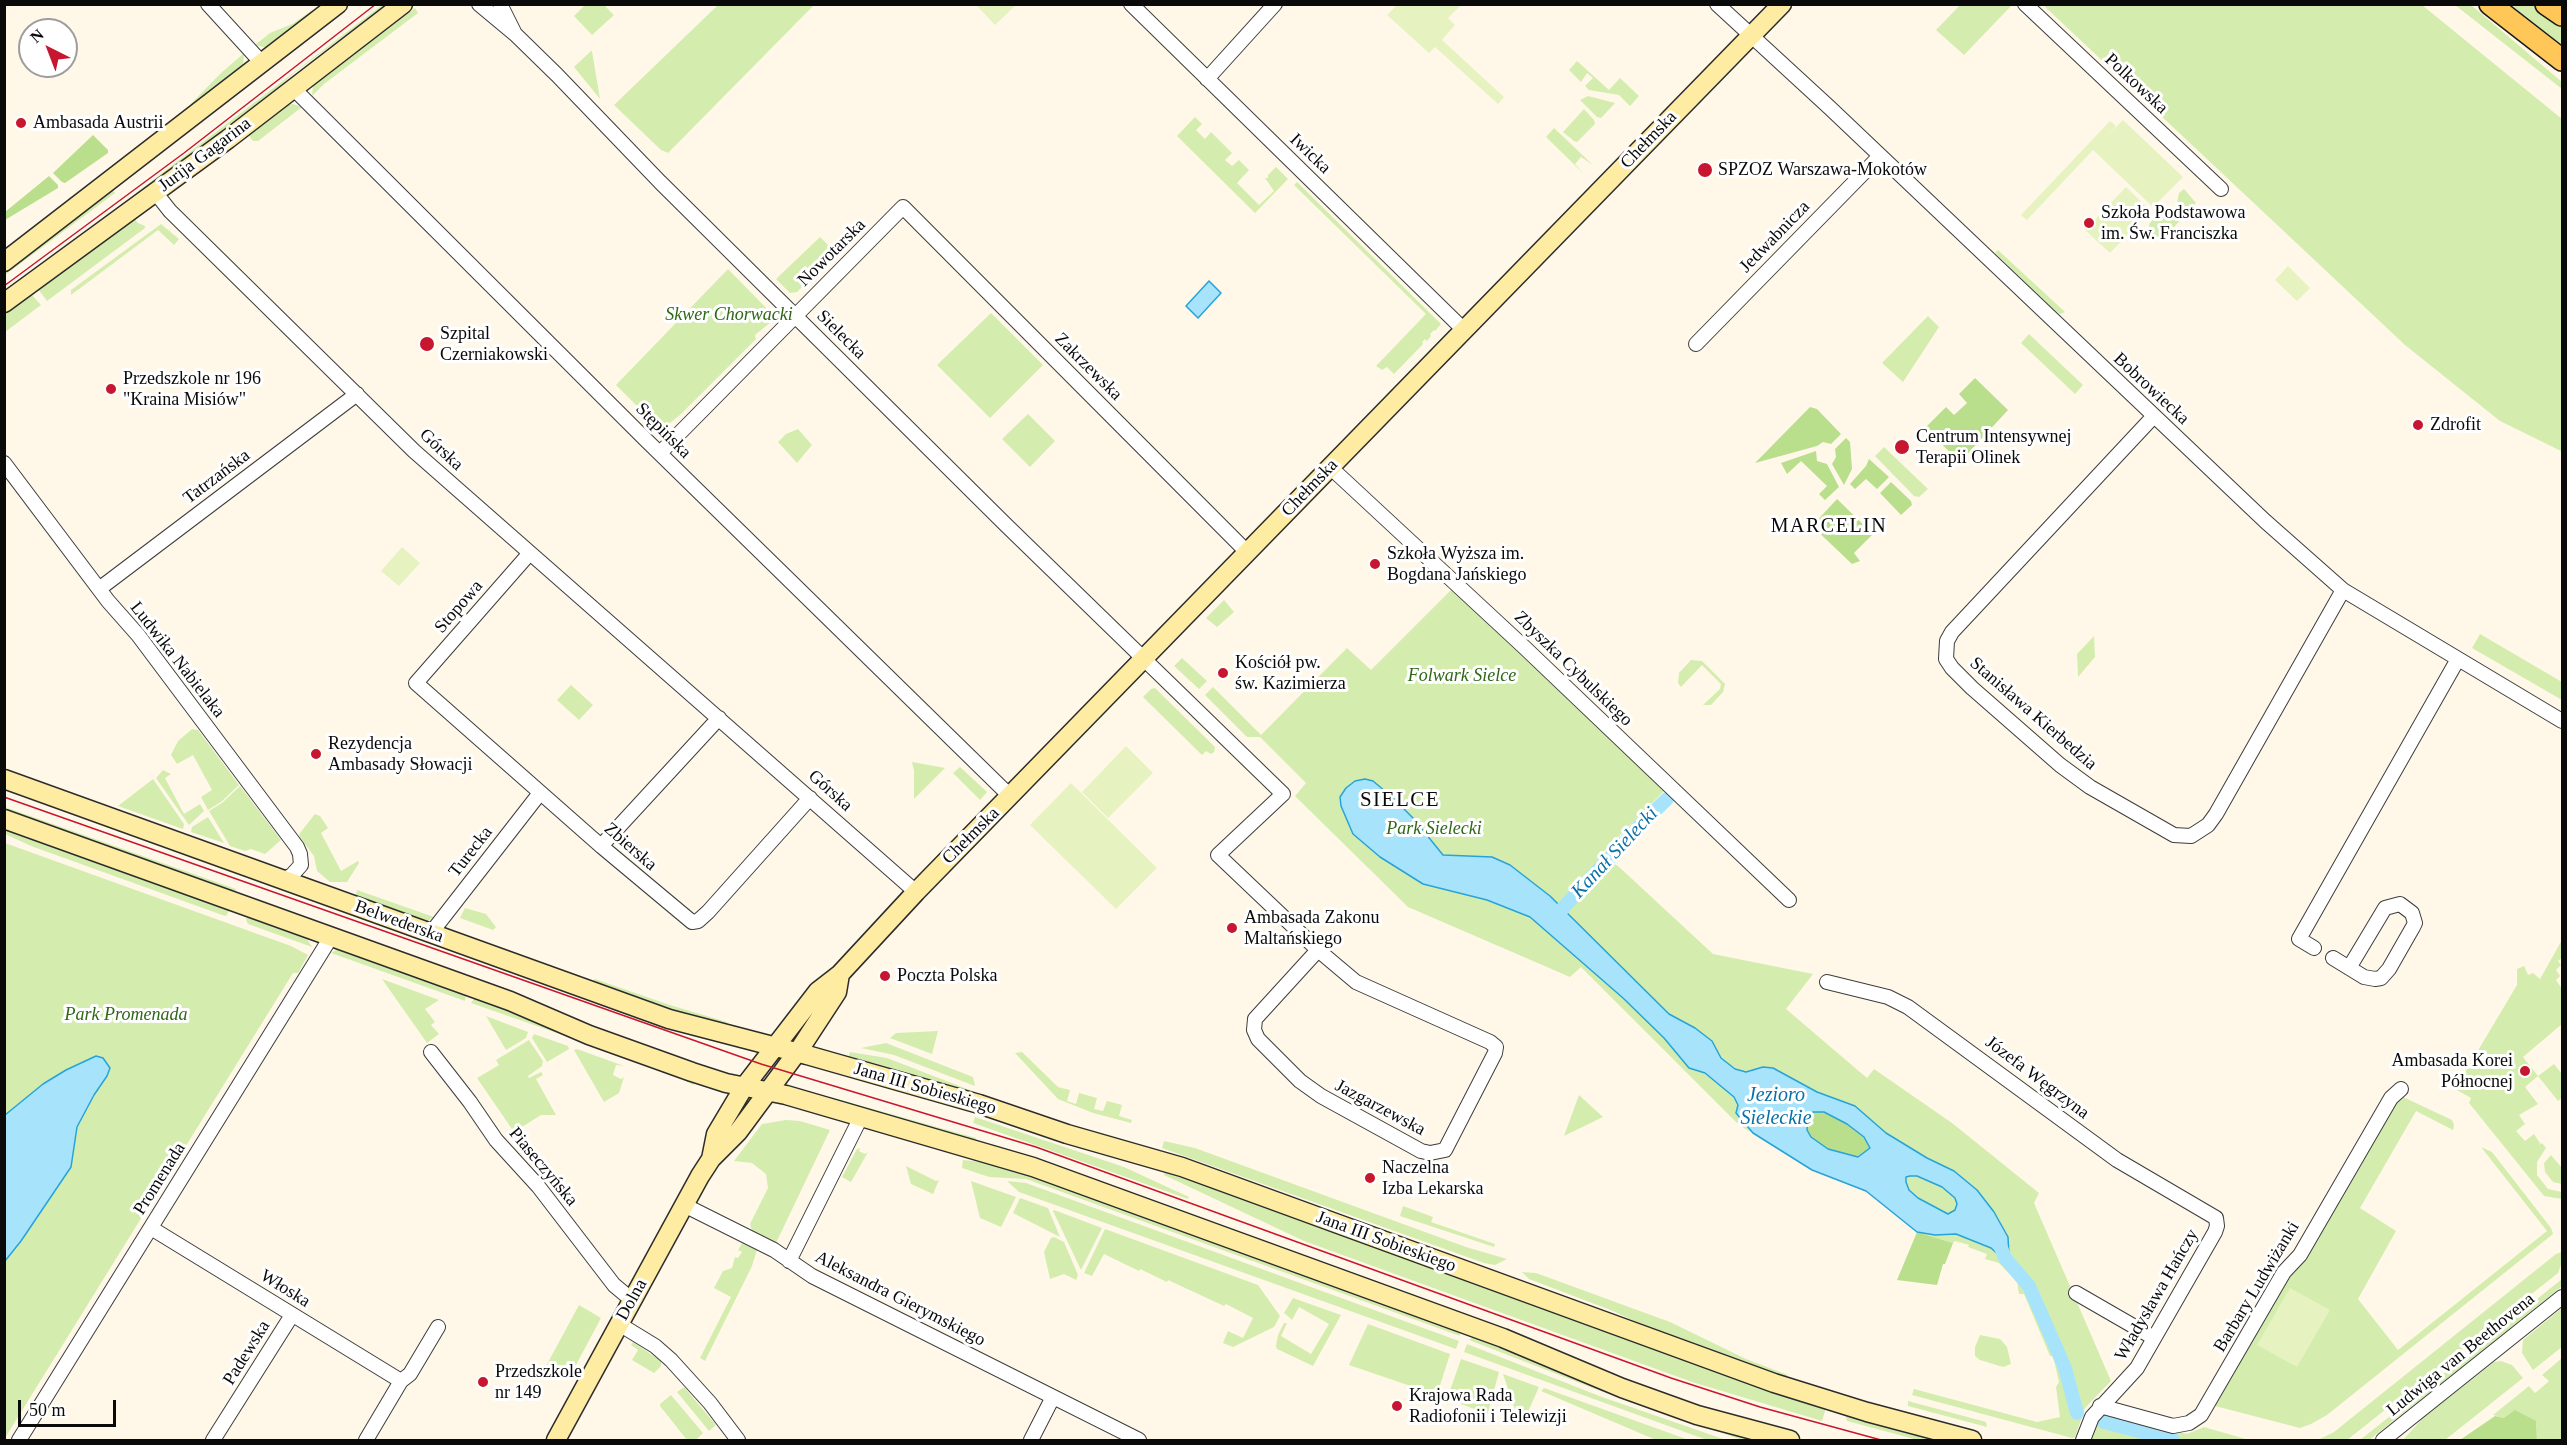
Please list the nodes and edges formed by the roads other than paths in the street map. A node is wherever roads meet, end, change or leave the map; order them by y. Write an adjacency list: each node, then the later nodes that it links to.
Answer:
1 (208, 4): 17 (street)
2 (338, 4): 17 (main road, Jurija Gagarina)
3 (404, 4): 19 (main road, Jurija Gagarina)
4 (479, 4): 14 (street, Sielecka)
5 (500, 4): 14 (street, Sielecka)
6 (1131, 4): 18 (street, Iwicka)
7 (1275, 4): 18 (street)
8 (1717, 4): 15 (street, Bobrowiecka)
9 (1782, 4): 15 (main road, Chełmska)
10 (2025, 4): 21 (street, Polkowska)
11 (2490, 4): 16 (main road)
12 (2546, 4): 13 (main road)
13 (2562, 15)
14 (515, 34): 26 (street, Sielecka)
15 (1751, 36): 20 (street, Bobrowiecka); 27 (main road, Chełmska)
16 (2562, 60)
17 (261, 62): 24 (main road, Jurija Gagarina)
18 (1212, 84): 27 (street, Iwicka)
19 (293, 88): 22 (main road, Jurija Gagarina); 31 (street, Stępińska)
20 (1880, 156): 28 (street, Jedwabnicza); 30 (street, Bobrowiecka)
21 (2221, 189)
22 (155, 192): 25 (main road, Jurija Gagarina); 29 (street, Górska)
23 (903, 207): 26 (street, Nowotarska); 34 (street, Zakrzewska)
24 (4, 262)
25 (4, 303)
26 (795, 316): 31 (street, Nowotarska); 38 (street, Sielecka)
27 (1464, 330): 33 (main road, Chełmska)
28 (1696, 344)
29 (357, 394): 35 (street, Górska); 36 (street, Tatrzańska)
30 (2153, 417): 37 (street, Bobrowiecka); 37 (street, Stanisława Kierbedzia)
31 (660, 453): 45 (street, Stępińska)
32 (4, 463): 36 (street, Ludwika Nabielaka)
33 (1330, 467): 34 (main road, Chełmska); 51 (street, Zbyszka Cybulskiego)
34 (1247, 552): 38 (main road, Chełmska)
35 (530, 554): 40 (street, Stopowa); 41 (street, Górska)
36 (99, 589): 49 (street, Ludwika Nabielaka)
37 (2343, 590): 39 (street, Bobrowiecka)
38 (1145, 658): 45 (main road, Chełmska); 55 (street, Jazgarzewska)
39 (2458, 659): 42 (street, Bobrowiecka); 54 (street)
40 (416, 683): 44 (street, Zbierska)
41 (719, 718): 46 (street, Górska); 48 (street)
42 (2562, 721)
43 (4, 779): 49 (main road, Belwederska)
44 (540, 793): 48 (street, Zbierska); 52 (street, Turecka)
45 (1010, 796): 50 (main road, Chełmska)
46 (810, 798): 48 (street, Zbierska); 50 (street, Górska)
47 (4, 819): 53 (main road, Belwederska)
48 (601, 846)
49 (285, 879): 52 (main road, Belwederska)
50 (916, 892): 58 (main road, Chełmska)
51 (1789, 900)
52 (431, 933): 60 (main road, Belwederska)
53 (331, 937): 63 (main road, Belwederska); 70 (street, Promenada)
54 (2314, 948)
55 (1318, 950): 55 (street, Jazgarzewska)
56 (2333, 958): 57 (street)
57 (2349, 968): 57 (street)
58 (840, 974): 60 (main road, Chełmska); 62 (main road, Chełmska)
59 (1827, 982): 69 (street, Józefa Węgrzyna)
60 (774, 1047): 62 (main road, Belwederska); 63 (main road, Dolna)
61 (431, 1052): 74 (street, Piaseczyńska)
62 (797, 1052): 65 (main road, Chełmska); 90 (main road, Jana III Sobieskiego)
63 (744, 1087): 65 (main road, Belwederska); 67 (main road, Dolna)
64 (2401, 1089): 81 (street, Barbary Ludwiżanki)
65 (769, 1091): 66 (main road); 67 (main road, Dolna)
66 (861, 1117): 71 (street, Aleksandra Gierymskiego); 89 (main road)
67 (711, 1159): 68 (main road, Dolna)
68 (684, 1205): 71 (street); 74 (main road, Dolna)
69 (2217, 1222): 78 (street, Władysława Hańczy)
70 (151, 1228): 75 (street, Włoska); 82 (street, Promenada)
71 (789, 1261): 80 (street, Aleksandra Gierymskiego)
72 (2076, 1293): 78 (street)
73 (2562, 1297): 92 (street, Ludwiga van Beethovena)
74 (632, 1300): 76 (main road, Dolna)
75 (292, 1315): 79 (street, Włoska); 83 (street, Padewska)
76 (620, 1324): 85 (main road, Dolna); 86 (street)
77 (438, 1327): 79 (street)
78 (2154, 1338): 81 (street, Władysława Hańczy)
79 (400, 1381): 84 (street)
80 (1053, 1397): 87 (street); 88 (street, Aleksandra Gierymskiego)
81 (2100, 1406): 91 (street, Władysława Hańczy)
82 (19, 1440)
83 (213, 1440)
84 (366, 1440)
85 (556, 1440)
86 (738, 1440)
87 (1031, 1440)
88 (1139, 1440)
89 (1790, 1440)
90 (1972, 1440)
91 (2083, 1440)
92 (2383, 1440)

